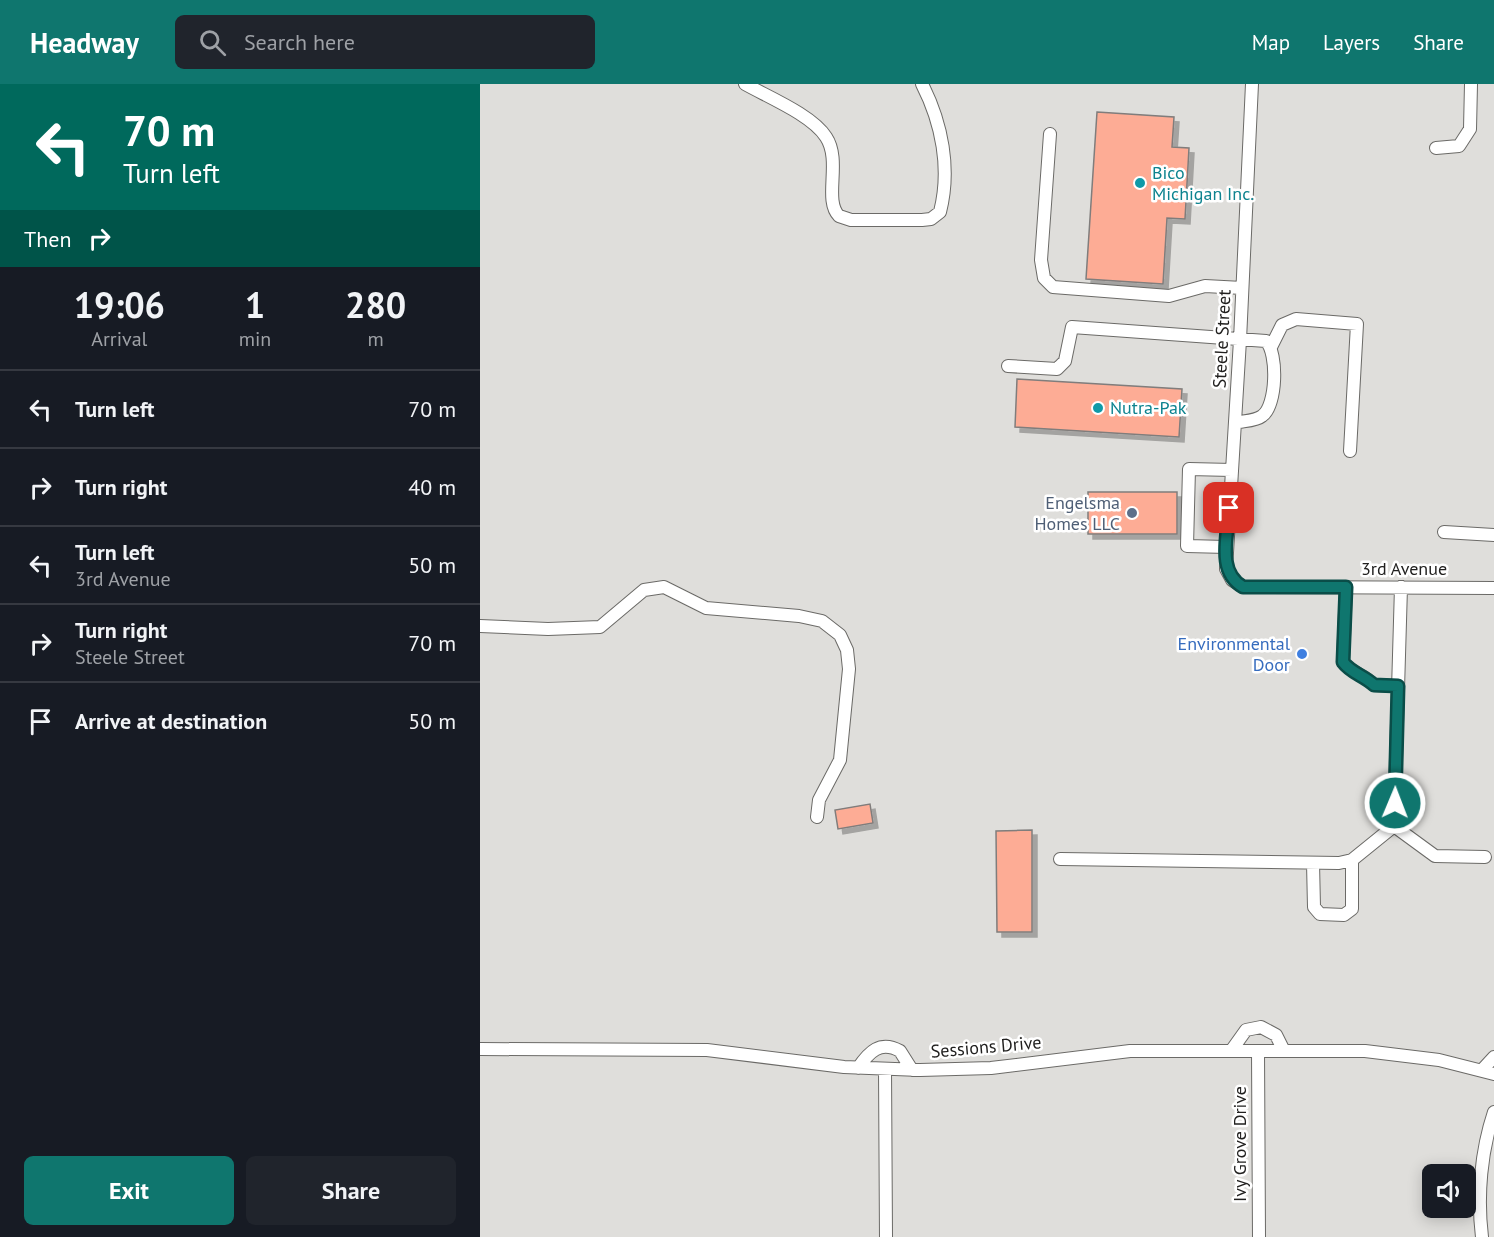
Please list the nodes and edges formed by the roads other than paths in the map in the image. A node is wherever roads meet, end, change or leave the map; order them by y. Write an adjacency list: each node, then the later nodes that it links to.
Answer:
1 (745, 84): 2 (street)
2 (922, 84)
3 (1252, 84): 7 (street, Steele Street)
4 (1472, 84): 6 (street)
5 (1050, 134): 7 (street)
6 (1436, 148)
7 (1242, 288): 8 (street, Steele Street)
8 (1240, 340): 9 (street); 10 (street); 11 (street, Steele Street)
9 (1271, 346): 11 (street); 12 (street)
10 (1008, 366)
11 (1235, 423): 13 (street, Steele Street)
12 (1350, 451)
13 (1232, 470): 16 (street, Steele Street); 16 (street)
14 (1444, 532): 15 (street)
15 (1494, 535)
16 (1227, 547): 17 (street, Steele Street)
17 (1243, 587): 18 (street, 3rd Avenue)
18 (1346, 587): 19 (street, 3rd Avenue); 22 (street)
19 (1401, 587): 20 (street, 3rd Avenue); 22 (street)
20 (1494, 588)
21 (480, 626): 23 (street)
22 (1398, 686): 24 (street)
23 (817, 817)
24 (1394, 826): 25 (street); 27 (street)
25 (1485, 857)
26 (1060, 859): 28 (street)
27 (1352, 860): 28 (street); 28 (street)
28 (1314, 863)
29 (480, 1049): 34 (street, Sessions Drive)
30 (1231, 1051): 31 (street, Sessions Drive); 32 (street); 36 (street, Sessions Drive)
31 (1258, 1051): 32 (street, Sessions Drive); 40 (street, Ivy Grove Drive)
32 (1284, 1051): 37 (street, Sessions Drive)
33 (1494, 1057): 37 (street)
34 (858, 1068): 35 (street, Sessions Drive); 36 (street)
35 (885, 1070): 36 (street, Sessions Drive); 39 (street)
36 (912, 1070)
37 (1488, 1072)
38 (1494, 1112): 41 (street)
39 (886, 1237)
40 (1259, 1237)
41 (1482, 1237)

